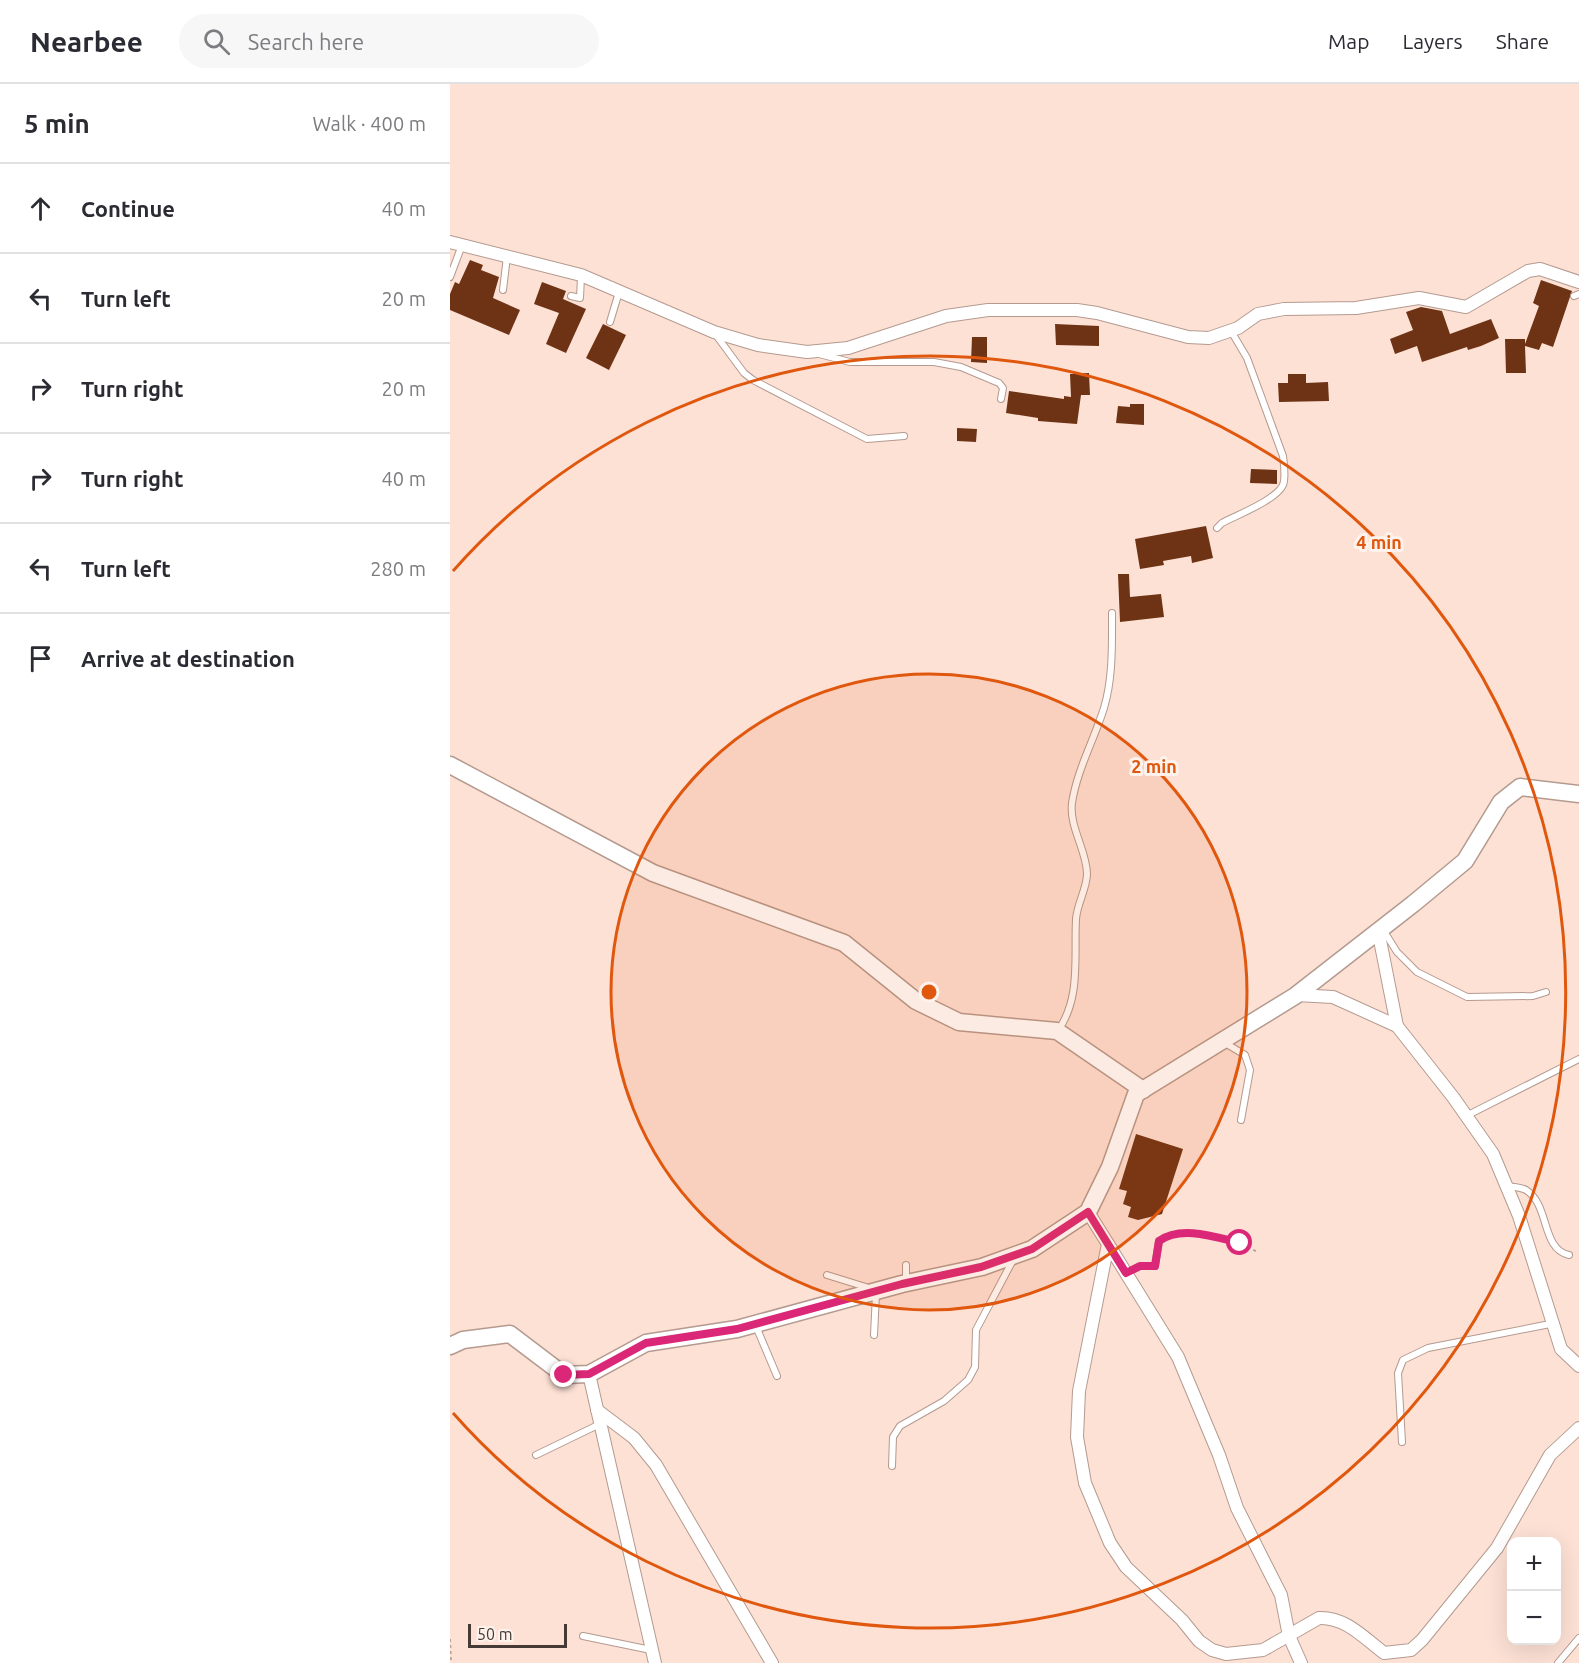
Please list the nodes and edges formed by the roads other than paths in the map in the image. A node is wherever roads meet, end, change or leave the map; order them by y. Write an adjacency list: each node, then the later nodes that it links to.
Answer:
1 (456, 243): 2 (street); 4 (lane)
2 (507, 256): 3 (street); 6 (lane)
3 (581, 275): 7 (street); 8 (lane)
4 (450, 277)
5 (1579, 282): 10 (street)
6 (503, 290)
7 (619, 292): 9 (lane); 11 (street)
8 (571, 296)
9 (610, 322)
10 (1230, 330): 12 (street); 15 (lane)
11 (714, 333): 12 (street); 14 (lane)
12 (807, 352): 13 (lane)
13 (1001, 399)
14 (904, 436)
15 (1217, 528)
16 (1112, 613): 23 (lane)
17 (450, 765): 23 (street)
18 (1579, 794): 19 (street)
19 (1380, 929): 20 (lane); 21 (street); 22 (street)
20 (1546, 992)
21 (1296, 995): 22 (street); 24 (street)
22 (1397, 1026): 27 (street)
23 (1057, 1031): 26 (street)
24 (1221, 1041): 26 (street); 28 (lane)
25 (1579, 1059): 27 (lane)
26 (1143, 1090): 30 (street)
27 (1466, 1116): 29 (street)
28 (1241, 1120)
29 (1507, 1186): 34 (lane); 41 (street)
30 (1088, 1212): 32 (street); 33 (street)
31 (1159, 1241): 36 (lane)
32 (1108, 1244): 36 (street); 58 (street)
33 (1016, 1255): 38 (street); 52 (lane)
34 (1569, 1255)
35 (906, 1265): 38 (lane)
36 (1126, 1273): 54 (street)
37 (827, 1275): 39 (lane)
38 (906, 1283): 39 (street)
39 (876, 1291): 40 (street); 42 (lane)
40 (754, 1324): 45 (street); 46 (lane)
41 (1550, 1324): 44 (street); 50 (lane)
42 (874, 1335)
43 (450, 1346): 45 (street)
44 (1579, 1366)
45 (589, 1374): 47 (street)
46 (777, 1376)
47 (597, 1410): 48 (street); 60 (street)
48 (600, 1424): 51 (lane); 56 (street)
49 (1579, 1428): 57 (street)
50 (1402, 1442)
51 (536, 1455)
52 (892, 1466)
53 (583, 1636): 56 (lane)
54 (1289, 1636): 57 (street); 58 (street); 61 (street)
55 (1579, 1638): 63 (lane)
56 (651, 1650): 59 (street)
57 (1384, 1653): 62 (street)
58 (1222, 1659)
59 (655, 1663)
60 (772, 1663)
61 (1301, 1663)
62 (1393, 1663)
63 (1558, 1663)

